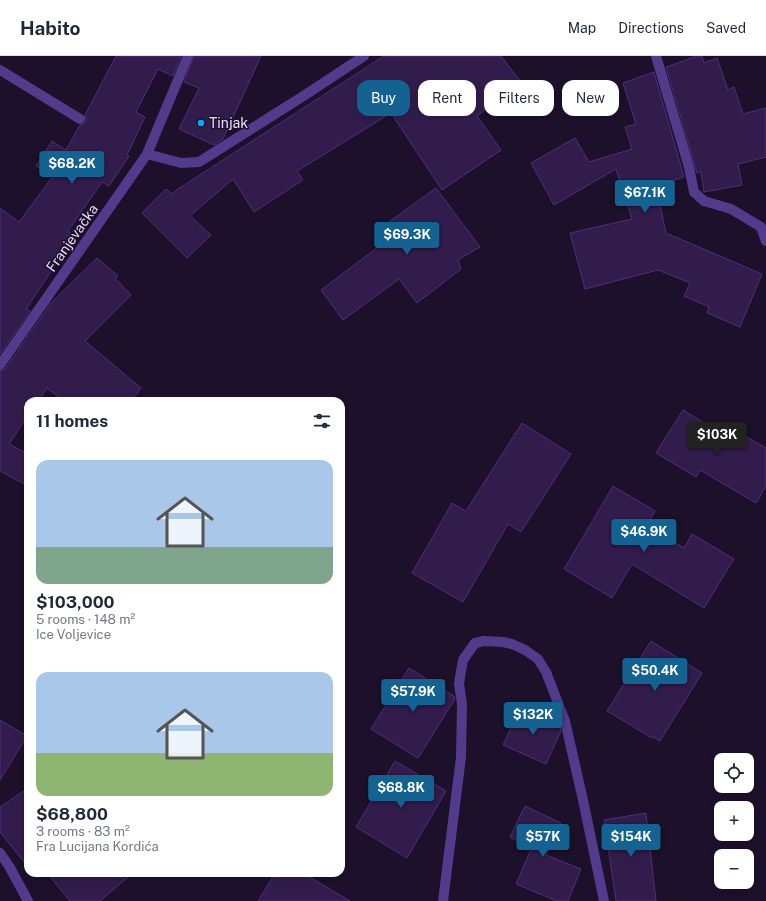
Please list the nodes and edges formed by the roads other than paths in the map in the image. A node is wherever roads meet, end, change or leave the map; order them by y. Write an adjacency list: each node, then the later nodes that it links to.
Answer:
1 (188, 56): 6 (street, Franjevačka)
2 (364, 56): 6 (street)
3 (656, 56): 7 (street)
4 (0, 70): 5 (street)
5 (80, 119)
6 (147, 154): 8 (street, Franjevačka)
7 (766, 241)
8 (0, 365)
9 (0, 853): 10 (street)
10 (28, 901)
11 (443, 901): 12 (street)
12 (604, 901)

